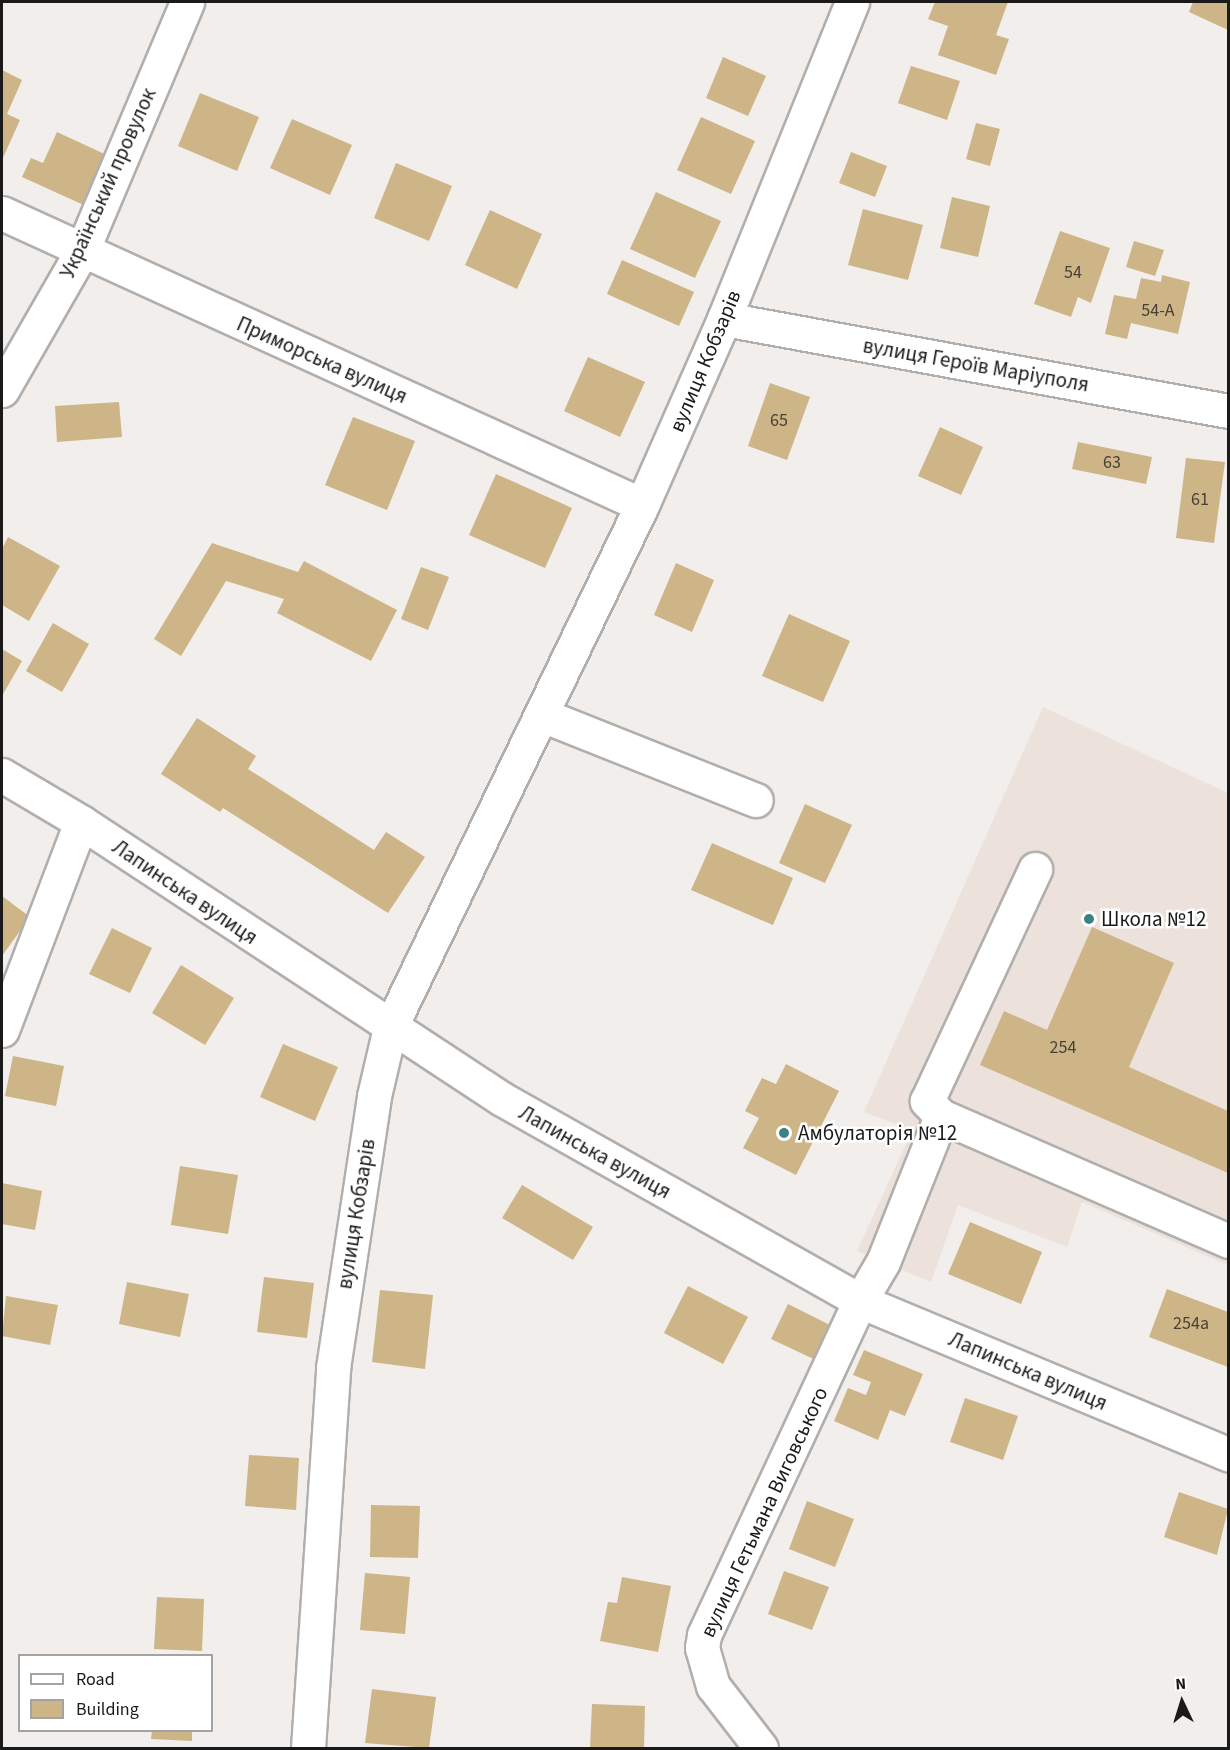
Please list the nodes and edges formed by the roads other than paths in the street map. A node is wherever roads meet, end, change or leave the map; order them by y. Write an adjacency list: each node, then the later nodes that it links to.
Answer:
1 (187, 2): 4 (street, Український провулок)
2 (852, 2): 5 (street, вулиця Кобзарів)
3 (2, 213): 4 (street, Приморська вулиця)
4 (82, 251): 6 (street, Український провулок); 8 (street, Приморська вулиця)
5 (724, 319): 7 (street, вулиця Героїв Маріуполя); 8 (street, вулиця Кобзарів)
6 (2, 390)
7 (1228, 411)
8 (642, 505): 9 (street, вулиця Кобзарів)
9 (542, 715): 11 (street); 14 (street, вулиця Кобзарів)
10 (2, 775): 12 (street, Лапинська вулиця)
11 (756, 800)
12 (81, 822): 14 (street, Лапинська вулиця); 15 (street)
13 (1035, 869): 16 (street)
14 (390, 1028): 18 (street, Лапинська вулиця); 20 (street, вулиця Кобзарів)
15 (2, 1030)
16 (941, 1116): 17 (street); 18 (street, вулиця Гетьмана Виговського)
17 (1228, 1241)
18 (860, 1301): 19 (street, Лапинська вулиця); 21 (street, вулиця Гетьмана Виговського)
19 (1228, 1454)
20 (308, 1749)
21 (761, 1749)

